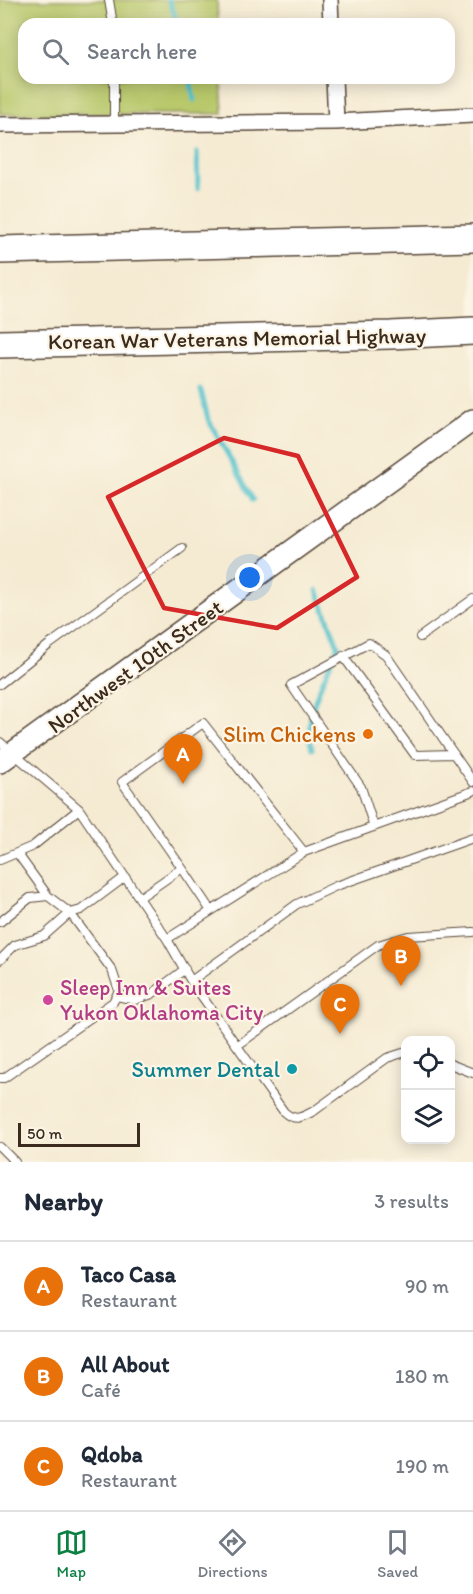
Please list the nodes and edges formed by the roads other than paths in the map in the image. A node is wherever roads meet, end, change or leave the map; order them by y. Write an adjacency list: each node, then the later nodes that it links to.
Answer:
1 (109, 0): 3 (lane)
2 (330, 0): 4 (street)
3 (112, 18)
4 (331, 18)
5 (114, 84): 9 (lane)
6 (334, 84): 8 (street)
7 (473, 116): 8 (street)
8 (336, 122): 9 (street)
9 (114, 123): 10 (street)
10 (0, 125)
11 (473, 238): 12 (highway)
12 (0, 250)
13 (473, 331): 14 (highway, Korean War Veterans Memorial Highway)
14 (0, 344)
15 (473, 420): 21 (main road, Northwest 10th Street)
16 (182, 548): 20 (lane)
17 (473, 599): 18 (lane)
18 (420, 637)
19 (343, 656): 22 (lane); 22 (lane); 26 (lane)
20 (0, 684)
21 (4, 752): 25 (lane)
22 (454, 754): 23 (lane)
23 (473, 782)
24 (473, 791): 26 (lane)
25 (79, 809): 29 (lane); 32 (lane)
26 (374, 827): 28 (lane)
27 (473, 838): 42 (lane)
28 (304, 852): 31 (lane); 35 (lane)
29 (17, 853): 30 (lane); 33 (lane)
30 (0, 860)
31 (182, 868): 34 (lane); 35 (lane)
32 (125, 877): 34 (lane); 36 (lane)
33 (48, 896): 36 (lane); 37 (lane)
34 (139, 898): 39 (lane)
35 (211, 911): 39 (lane)
36 (70, 913): 40 (lane); 43 (lane)
37 (0, 922)
38 (473, 932): 44 (lane)
39 (167, 939): 41 (lane)
40 (0, 960)
41 (185, 969): 42 (lane); 43 (lane)
42 (191, 981): 44 (lane)
43 (117, 996): 48 (lane)
44 (238, 1046): 45 (lane)
45 (401, 1053)
46 (455, 1066): 47 (lane)
47 (473, 1073)
48 (0, 1078)
49 (0, 1147): 50 (lane)
50 (15, 1162)

